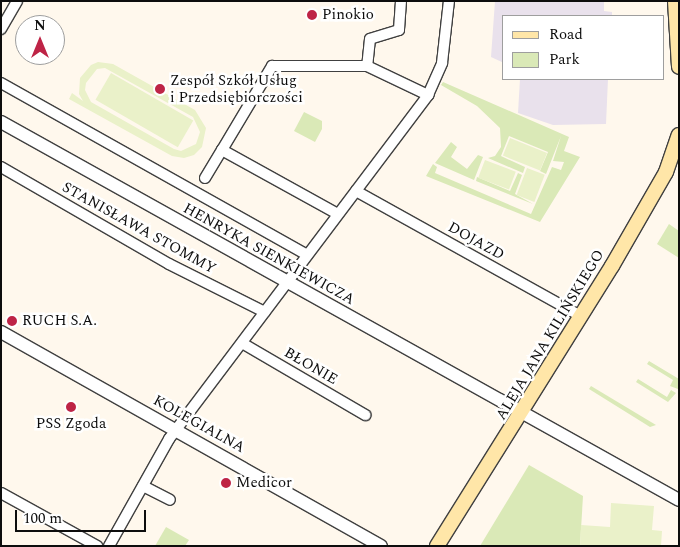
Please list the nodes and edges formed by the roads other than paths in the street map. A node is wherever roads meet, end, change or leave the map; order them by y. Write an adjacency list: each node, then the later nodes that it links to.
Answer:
1 (17, 1): 5 (street)
2 (401, 1): 6 (street)
3 (449, 1): 9 (street)
4 (675, 1): 7 (main road)
5 (1, 29)
6 (367, 66): 9 (street); 12 (street)
7 (679, 67)
8 (1, 83): 17 (street)
9 (428, 94): 15 (street)
10 (1, 122): 18 (street, HENRYKA SIENKIEWICZA)
11 (679, 135): 20 (main road, ALEJA JANA KILIŃSKIEGO)
12 (222, 150): 14 (street); 16 (street)
13 (1, 167): 19 (street, STANISŁAWA STOMMY)
14 (205, 178)
15 (356, 191): 16 (street); 20 (street, DOJAZD)
16 (338, 214): 17 (street)
17 (307, 255): 18 (street)
18 (287, 282): 19 (street); 23 (street, HENRYKA SIENKIEWICZA)
19 (265, 312): 22 (street)
20 (581, 316): 23 (main road, ALEJA JANA KILIŃSKIEGO)
21 (1, 332): 25 (street, KOLEGIALNA)
22 (242, 343): 24 (street, BŁONIE); 25 (street)
23 (522, 413): 29 (street, HENRYKA SIENKIEWICZA); 33 (main road, ALEJA JANA KILIŃSKIEGO)
24 (365, 415)
25 (176, 430): 26 (street); 32 (street, KOLEGIALNA)
26 (143, 486): 28 (street); 31 (street)
27 (1, 493): 30 (street)
28 (170, 500)
29 (679, 500)
30 (97, 546)
31 (109, 546)
32 (381, 546)
33 (438, 546)

